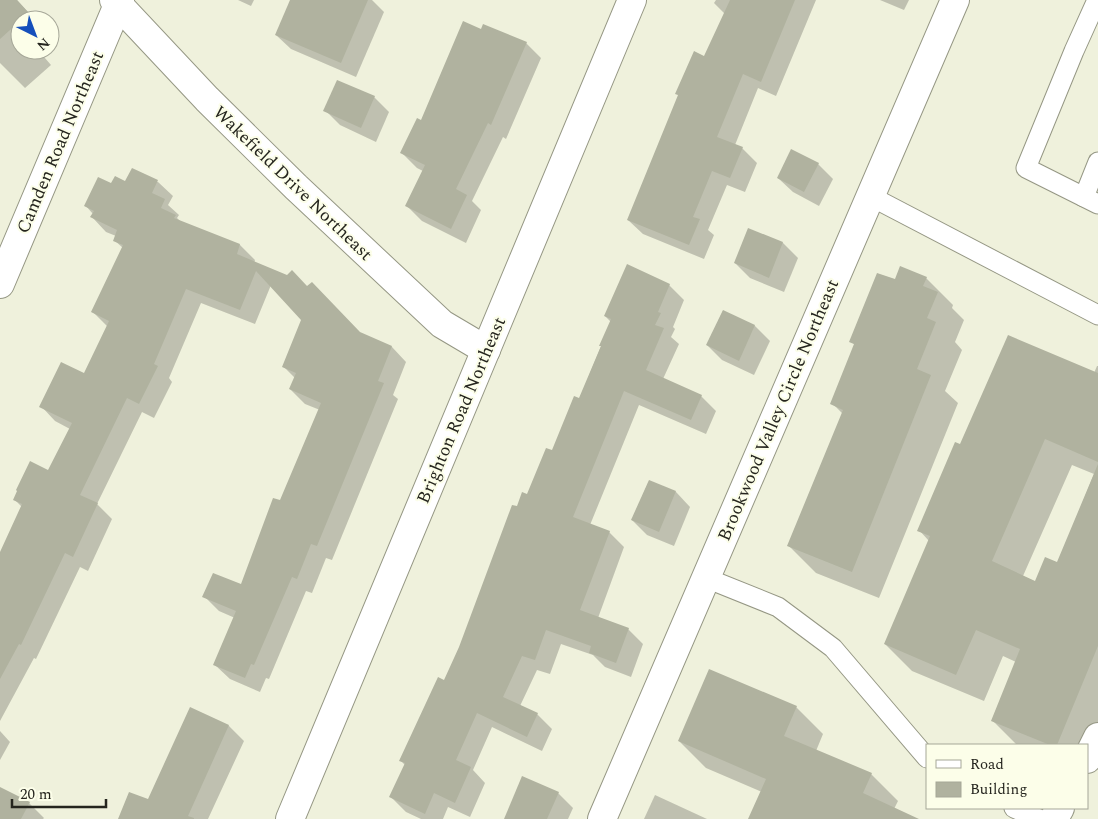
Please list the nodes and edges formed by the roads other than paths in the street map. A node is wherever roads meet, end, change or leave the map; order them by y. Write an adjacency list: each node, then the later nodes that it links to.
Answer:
1 (632, 0): 10 (street, Brighton Road Northeast)
2 (954, 0): 6 (street, Brookwood Valley Circle Northeast)
3 (1097, 0): 7 (lane)
4 (117, 1): 8 (street, Camden Road Northeast); 10 (street, Wakefield Drive Northeast)
5 (1098, 162): 7 (lane)
6 (870, 196): 9 (lane); 11 (street, Brookwood Valley Circle Northeast)
7 (1091, 201)
8 (0, 284)
9 (1098, 315)
10 (486, 350): 16 (street, Brighton Road Northeast)
11 (706, 578): 14 (lane); 17 (street, Brookwood Valley Circle Northeast)
12 (1098, 736): 13 (street)
13 (1088, 756)
14 (926, 757)
15 (1016, 809): 18 (lane)
16 (290, 819)
17 (602, 819)
18 (1039, 819)

